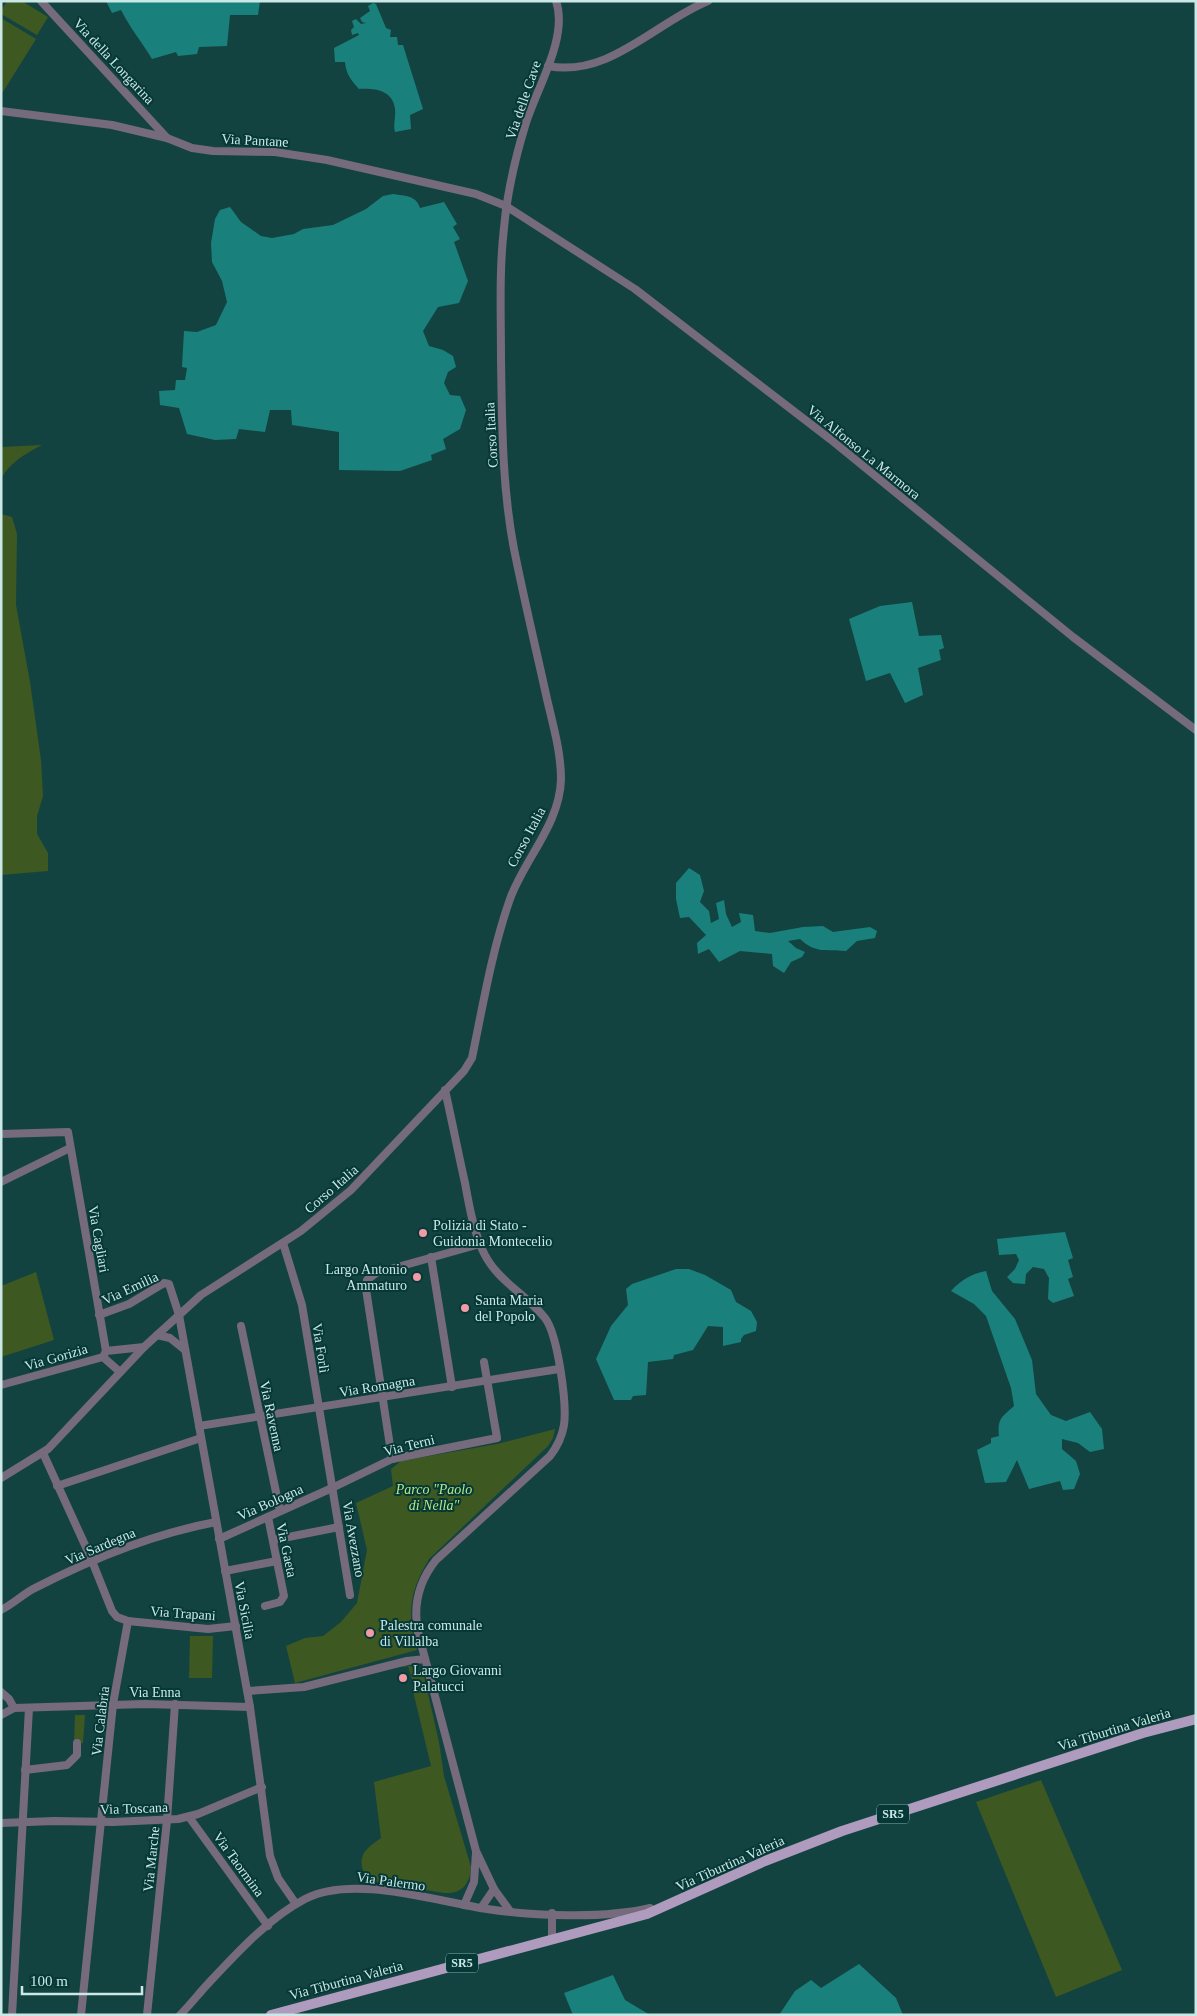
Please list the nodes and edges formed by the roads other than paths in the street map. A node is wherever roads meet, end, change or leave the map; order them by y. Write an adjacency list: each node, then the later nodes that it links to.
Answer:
1 (41, 1): 6 (street, Via della Longarina)
2 (556, 1): 4 (street, Via delle Cave)
3 (708, 1): 4 (street)
4 (548, 66): 7 (street, Via delle Cave)
5 (1, 111): 6 (street, Via Pantane)
6 (167, 138): 7 (street, Via Pantane)
7 (506, 206): 8 (street, Via Alfonso La Marmora); 9 (street, Corso Italia)
8 (1196, 730)
9 (446, 1090): 13 (street, Corso Italia); 14 (street)
10 (1, 1134): 11 (street, Via Cagliari)
11 (70, 1148): 12 (street); 16 (street, Via Cagliari)
12 (1, 1182)
13 (283, 1243): 17 (street, Corso Italia); 30 (street, Via Forlì)
14 (480, 1244): 15 (street); 24 (street)
15 (431, 1257): 28 (street); 29 (street)
16 (99, 1315): 17 (street, Via Emilia); 22 (street, Via Cagliari)
17 (179, 1315): 19 (street, Corso Italia); 21 (street, Via Sicilia)
18 (240, 1326): 31 (street, Via Ravenna)
19 (157, 1335): 20 (street, Corso Italia); 21 (street)
20 (144, 1347): 22 (street, Via Gorizia); 25 (street, Corso Italia)
21 (186, 1351): 32 (street, Via Sicilia)
22 (104, 1354): 25 (street); 27 (street, Via Gorizia)
23 (484, 1362): 26 (street)
24 (559, 1369): 26 (street, Via Romagna); 53 (street)
25 (120, 1372): 34 (street, Corso Italia)
26 (487, 1382): 28 (street, Via Romagna); 35 (street, Via Terni)
27 (1, 1385)
28 (452, 1387): 29 (street, Via Romagna)
29 (382, 1398): 30 (street, Via Romagna); 35 (street)
30 (319, 1408): 31 (street, Via Romagna); 38 (street, Via Forlì)
31 (260, 1417): 32 (street, Via Romagna); 39 (street, Via Ravenna)
32 (199, 1426): 33 (street, Via Sicilia)
33 (201, 1438): 37 (street); 41 (street, Via Sicilia)
34 (43, 1453): 36 (street, Corso Italia); 37 (street)
35 (392, 1459): 38 (street, Via Terni)
36 (2, 1476)
37 (57, 1486): 45 (street)
38 (332, 1488): 39 (street, Via Bologna); 42 (street, Via Avezzano)
39 (280, 1511): 40 (street, Via Bologna)
40 (268, 1517): 43 (street, Via Bologna); 44 (street, Via Gaeta)
41 (216, 1522): 43 (street, Via Sicilia); 45 (street, Via Sardegna)
42 (339, 1527): 44 (street); 48 (street, Via Avezzano)
43 (219, 1538): 47 (street, Via Sicilia)
44 (272, 1540): 46 (street, Via Gaeta)
45 (92, 1561): 50 (street, Via Sardegna); 51 (street)
46 (277, 1561): 47 (street); 49 (street, Via Gaeta)
47 (225, 1571): 52 (street, Via Sicilia)
48 (350, 1595)
49 (265, 1606)
50 (1, 1610)
51 (128, 1621): 52 (street, Via Trapani); 56 (street, Via Calabria)
52 (236, 1626): 54 (street, Via Sicilia)
53 (425, 1658): 54 (street); 71 (street)
54 (248, 1691): 58 (street, Via Sicilia)
55 (1, 1692): 59 (street)
56 (113, 1704): 57 (street, Via Enna); 60 (street, Via Enna); 69 (street, Via Calabria)
57 (175, 1704): 58 (street, Via Enna); 67 (street, Via Marche)
58 (250, 1707): 65 (street, Via Sicilia)
59 (14, 1708): 60 (street, Via Enna); 61 (street)
60 (29, 1708): 64 (street)
61 (1, 1714)
62 (1196, 1719): 73 (main road, Via Tiburtina Valeria / SR5)
63 (77, 1743): 64 (street)
64 (25, 1770): 68 (street)
65 (262, 1787): 66 (street, Via Toscana); 74 (street, Via Sicilia)
66 (189, 1817): 67 (street, Via Toscana); 79 (street, Via Taormina)
67 (167, 1820): 69 (street, Via Toscana); 84 (street, Via Marche)
68 (22, 1822): 69 (street, Via Toscana); 70 (street, Via Toscana); 82 (street)
69 (102, 1822): 83 (street, Via Calabria)
70 (1, 1823)
71 (476, 1851): 72 (street); 75 (street)
72 (494, 1888): 76 (street); 77 (street)
73 (677, 1901): 78 (street, Via Palermo); 80 (main road, Via Tiburtina Valeria / SR5)
74 (296, 1904): 75 (street, Via Palermo); 79 (street, Via Palermo)
75 (464, 1905): 76 (street, Via Palermo)
76 (481, 1908): 77 (street, Via Palermo)
77 (510, 1911): 78 (street, Via Palermo)
78 (552, 1914): 80 (street)
79 (268, 1926): 81 (street, Via Palermo)
80 (552, 1938): 85 (main road, Via Tiburtina Valeria / SR5)
81 (181, 2014)
82 (12, 2015)
83 (81, 2015)
84 (147, 2015)
85 (271, 2015)

